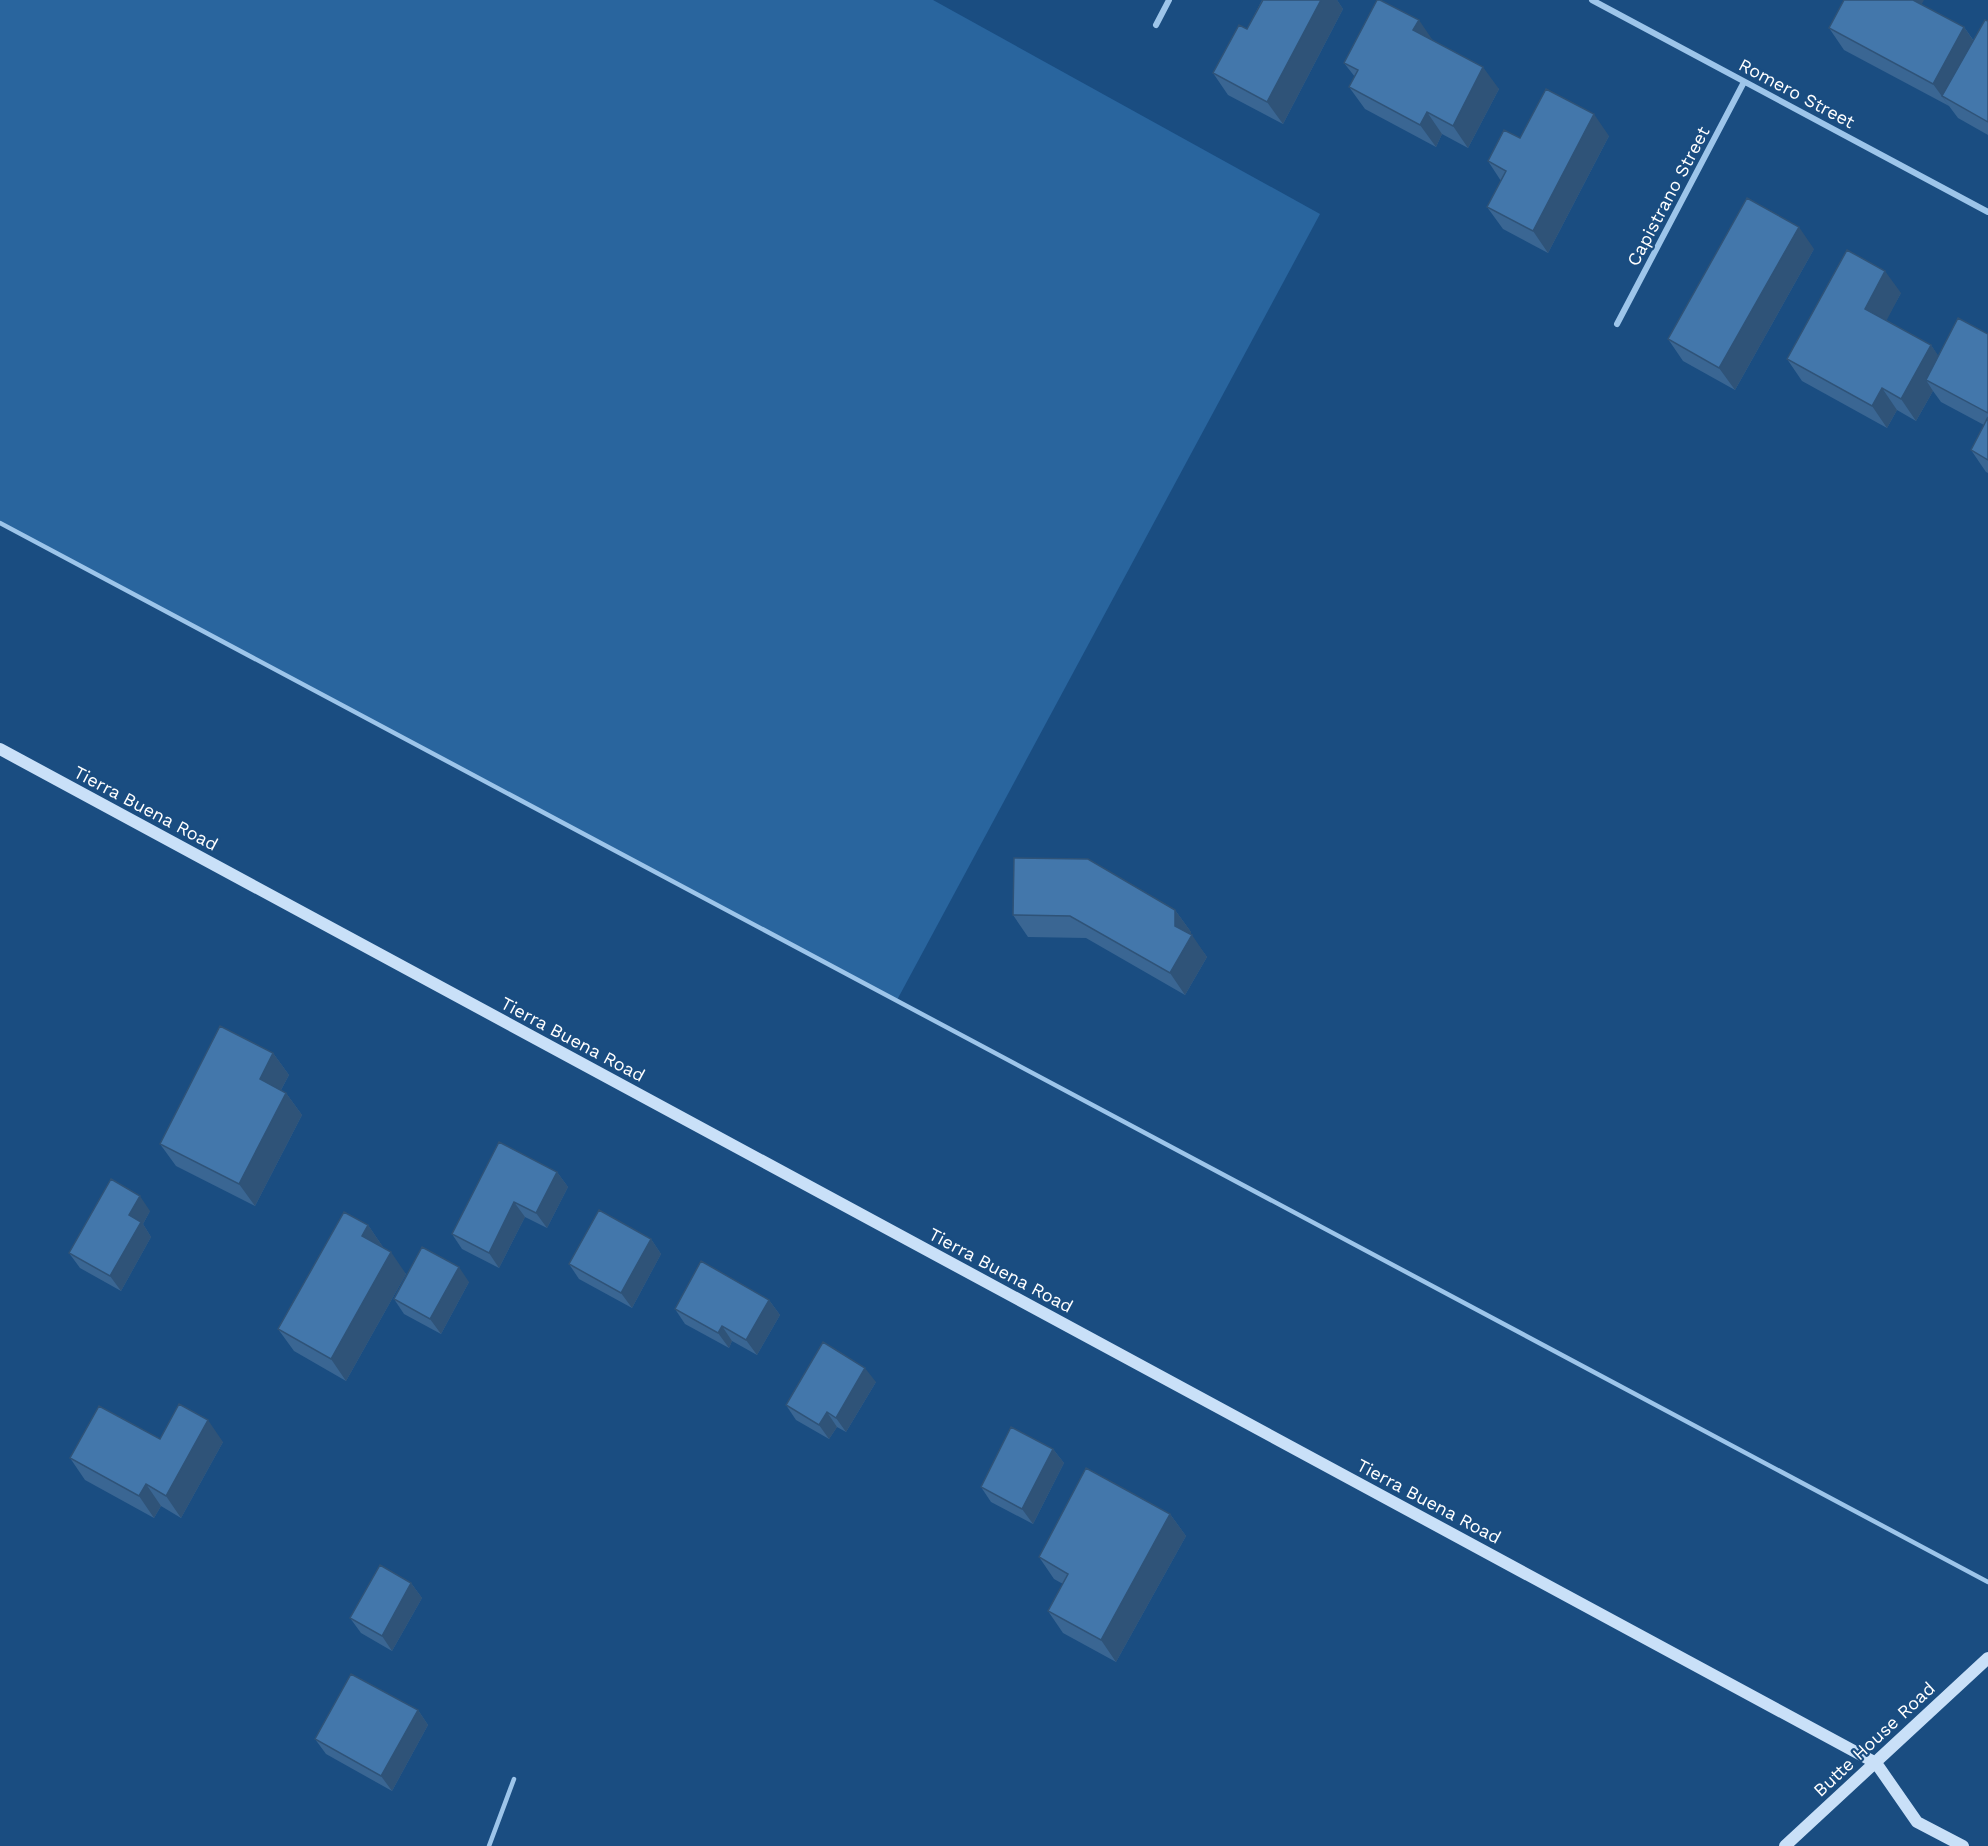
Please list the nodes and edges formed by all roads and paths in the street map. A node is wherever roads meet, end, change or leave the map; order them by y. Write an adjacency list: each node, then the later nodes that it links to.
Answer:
1 (1169, 0): 3 (street)
2 (1592, 0): 4 (street, Romero Street)
3 (1155, 25)
4 (1744, 82): 5 (street, Romero Street); 6 (street, Capistrano Street)
5 (1988, 212)
6 (1617, 324)
7 (0, 523): 9 (lane)
8 (0, 749): 11 (street, Tierra Buena Road)
9 (1988, 1582)
10 (1988, 1658): 11 (street, Butte House Road)
11 (1876, 1762): 14 (street, Butte House Road); 15 (street, Tierra Buena Road)
12 (514, 1779): 13 (lane)
13 (489, 1846)
14 (1785, 1846)
15 (1963, 1846)

